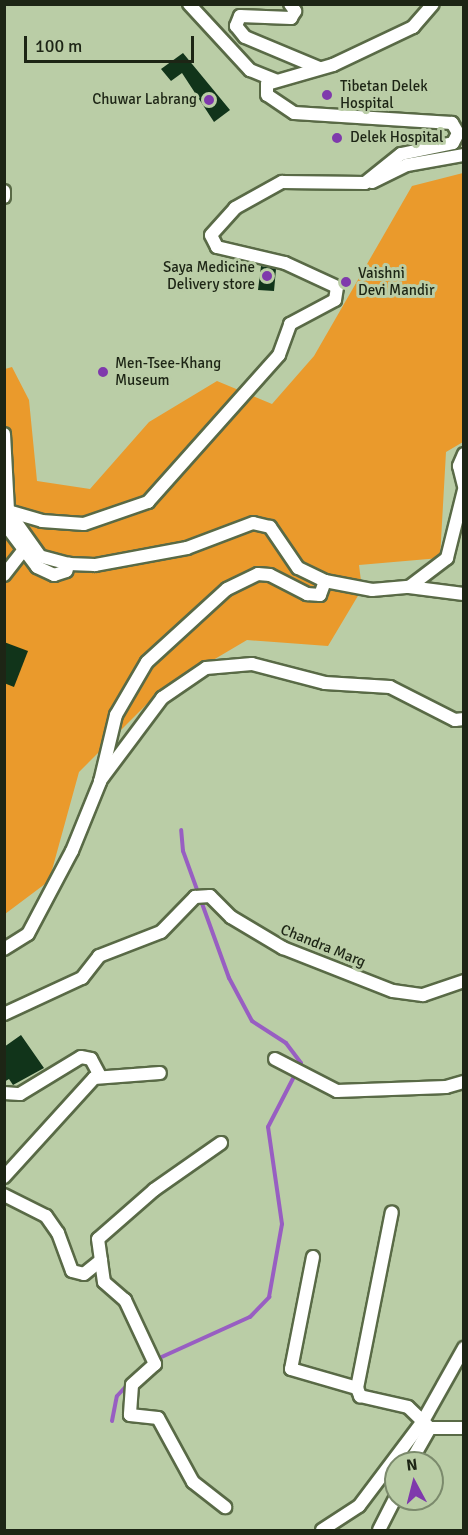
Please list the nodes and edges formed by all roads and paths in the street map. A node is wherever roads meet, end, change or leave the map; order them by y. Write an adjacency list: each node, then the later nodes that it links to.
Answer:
1 (189, 4): 5 (street)
2 (290, 4): 4 (street)
3 (433, 4): 4 (street)
4 (319, 68): 5 (street)
5 (275, 80): 7 (street)
6 (464, 155): 7 (street)
7 (365, 183): 13 (street)
8 (4, 190): 9 (street)
9 (4, 197)
10 (4, 434): 13 (street)
11 (464, 454): 12 (street)
12 (464, 488): 18 (street)
13 (6, 517): 14 (street); 15 (street)
14 (23, 551): 15 (street); 16 (street)
15 (69, 564): 17 (street)
16 (4, 574)
17 (325, 581): 18 (street); 21 (street)
18 (409, 587): 19 (street)
19 (464, 594)
20 (464, 719): 21 (street)
21 (100, 782): 22 (street)
22 (4, 949)
23 (464, 981): 24 (street, Chandra Marg)
24 (4, 1014)
25 (275, 1059): 28 (street)
26 (160, 1073): 27 (street)
27 (100, 1076): 29 (street); 31 (street)
28 (464, 1082)
29 (4, 1093)
30 (221, 1143): 35 (street)
31 (4, 1177)
32 (4, 1195): 35 (street)
33 (392, 1212): 37 (street)
34 (313, 1257): 37 (street)
35 (101, 1260): 41 (street)
36 (464, 1348): 38 (street)
37 (357, 1388): 38 (street)
38 (426, 1425): 39 (street); 40 (street); 43 (street)
39 (464, 1428)
40 (415, 1451)
41 (225, 1507)
42 (389, 1511): 44 (street)
43 (322, 1530)
44 (379, 1530)

